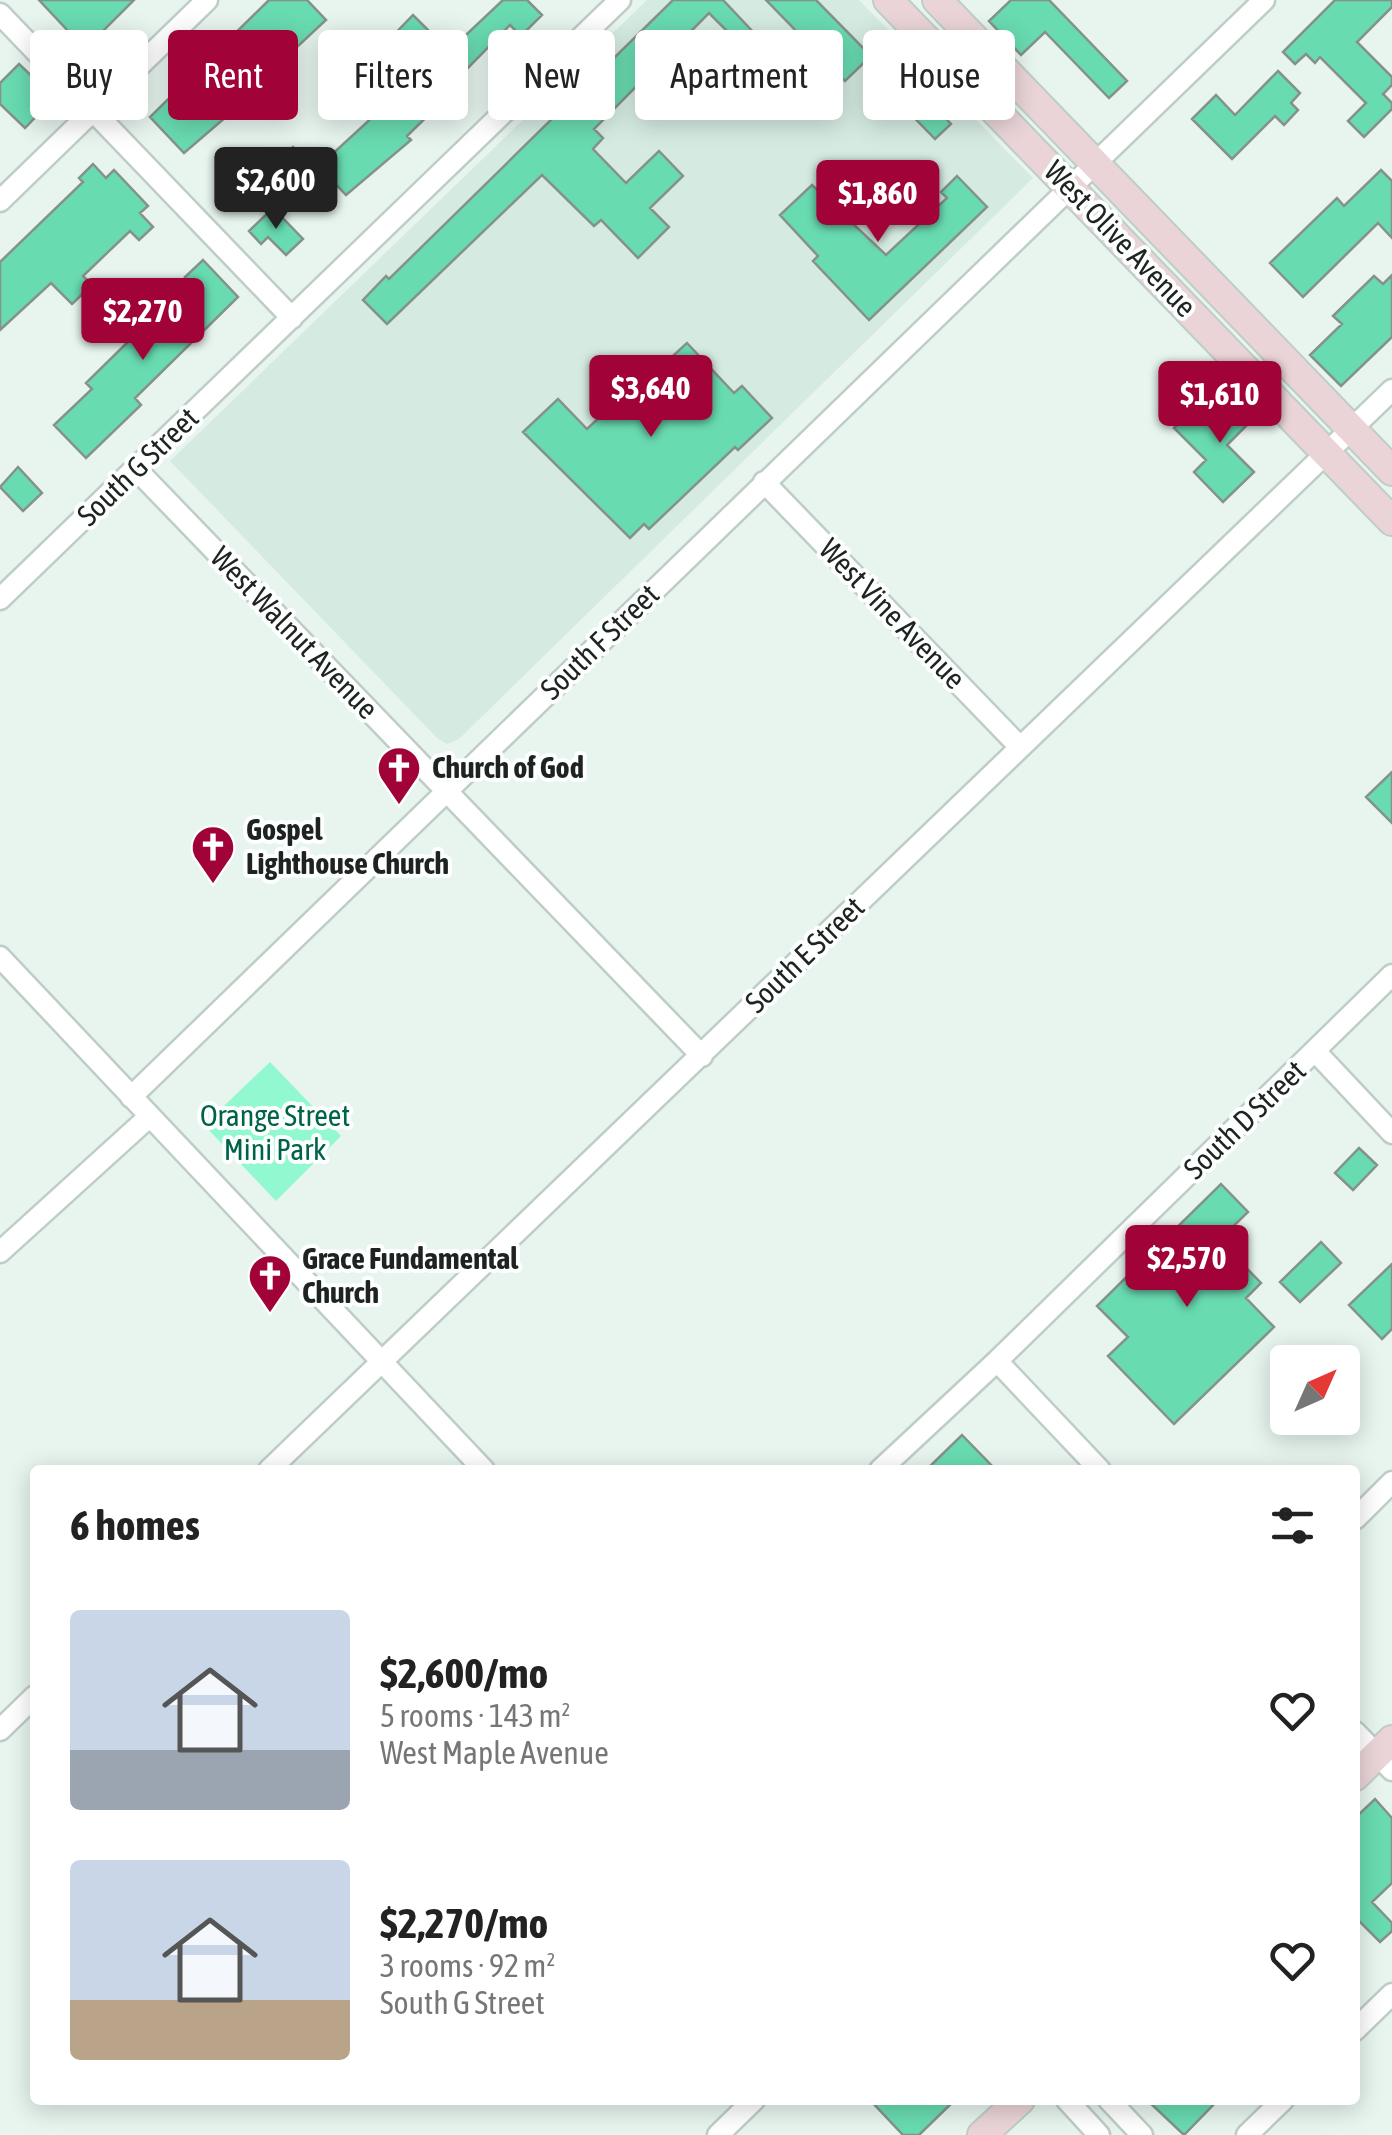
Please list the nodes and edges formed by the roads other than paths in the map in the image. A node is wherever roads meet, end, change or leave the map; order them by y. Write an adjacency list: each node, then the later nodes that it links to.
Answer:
1 (207, 0): 11 (street)
2 (620, 0): 18 (street, South G Street)
3 (888, 0): 16 (main road, West Olive Avenue)
4 (906, 0): 8 (main road)
5 (936, 0): 9 (main road, West Olive Avenue)
6 (1264, 0): 15 (street, South F Street)
7 (0, 14): 10 (street)
8 (944, 30)
9 (966, 30)
10 (30, 44)
11 (148, 58)
12 (1015, 81): 15 (main road, West Olive Avenue)
13 (86, 120): 17 (street)
14 (105, 120): 18 (street)
15 (1096, 165): 16 (street, South F Street); 20 (main road, West Olive Avenue)
16 (1072, 189): 20 (main road, West Olive Avenue); 23 (street, South F Street)
17 (0, 202)
18 (292, 318): 21 (street, South G Street)
19 (1392, 390): 20 (street, South E Street)
20 (1340, 441): 22 (main road, West Olive Avenue); 24 (main road, West Olive Avenue); 26 (street, South E Street)
21 (136, 469): 25 (street, South G Street); 27 (street, West Walnut Avenue)
22 (1392, 471)
23 (764, 482): 26 (street, West Vine Avenue); 27 (street, South F Street)
24 (1392, 521)
25 (0, 599)
26 (1019, 746): 31 (street, South E Street)
27 (447, 792): 31 (street, West Walnut Avenue); 32 (street, South F Street)
28 (0, 958): 32 (street)
29 (1392, 975): 30 (street, South D Street)
30 (1315, 1051): 34 (street); 36 (street, South D Street)
31 (702, 1056): 37 (street, South E Street)
32 (131, 1097): 33 (street)
33 (150, 1116): 35 (street); 37 (street)
34 (1392, 1133)
35 (0, 1252)
36 (997, 1361): 40 (street, South D Street); 41 (street)
37 (380, 1362): 38 (street, South E Street); 39 (street)
38 (274, 1465)
39 (479, 1465)
40 (885, 1465)
41 (1095, 1465)
42 (1392, 1482): 43 (street)
43 (1360, 1513)
44 (30, 1701): 45 (street)
45 (0, 1730)
46 (1360, 1736): 47 (street)
47 (1387, 1755): 48 (main road)
48 (1360, 1773)
49 (1392, 1994): 50 (street)
50 (1360, 2025)
51 (749, 2105): 56 (street)
52 (1015, 2105): 57 (main road)
53 (1072, 2105): 58 (street)
54 (1114, 2105): 59 (street)
55 (1278, 2105): 60 (street)
56 (718, 2135)
57 (982, 2135)
58 (1099, 2135)
59 (1142, 2135)
60 (1247, 2135)

